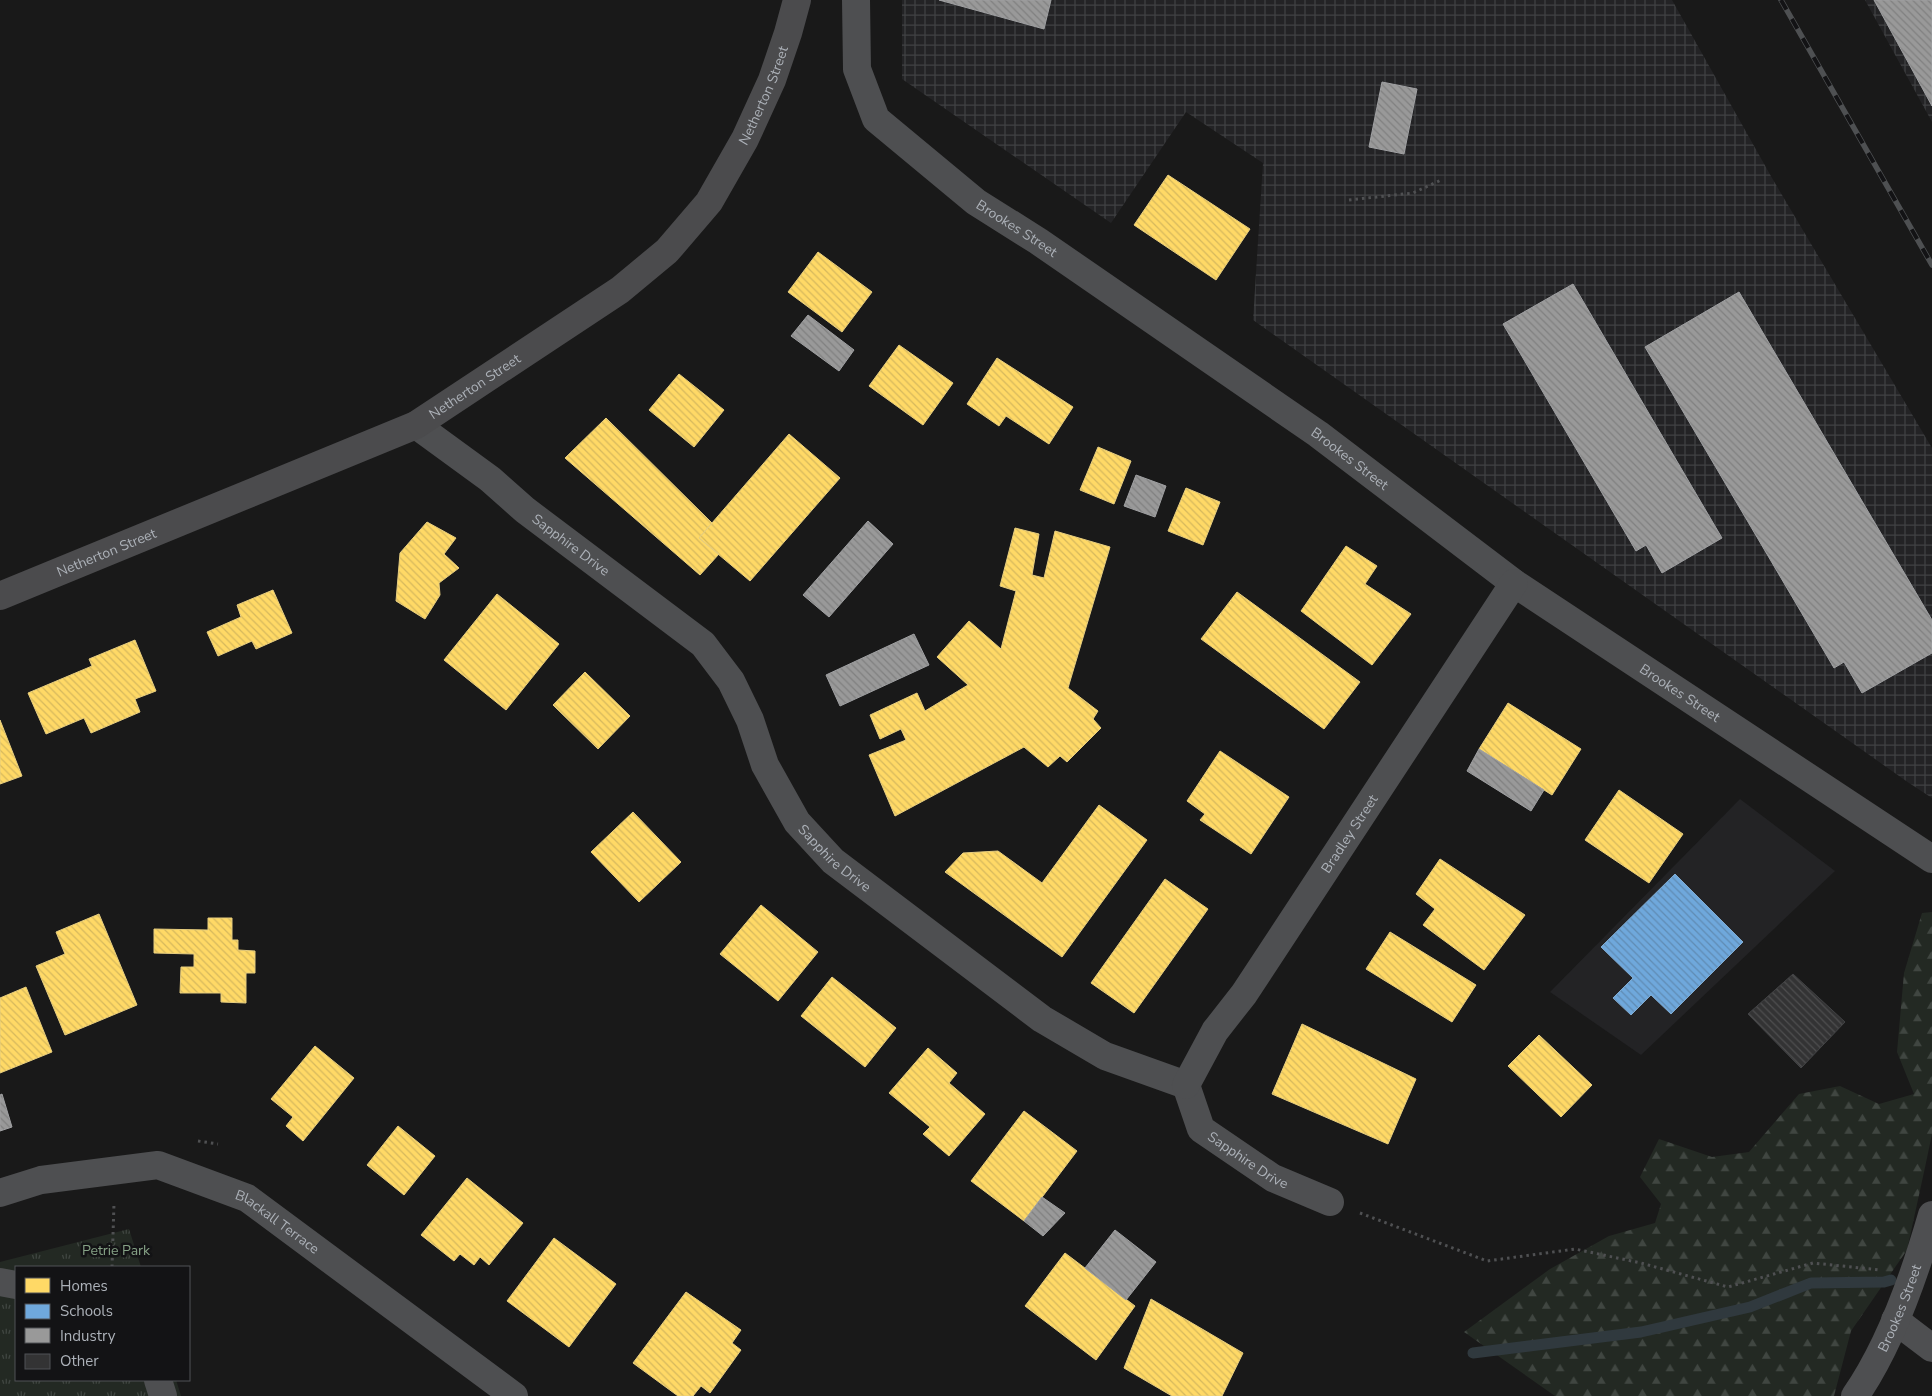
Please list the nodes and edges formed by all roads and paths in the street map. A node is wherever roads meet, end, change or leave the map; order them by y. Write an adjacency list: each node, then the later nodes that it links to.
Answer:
1 (797, 0): 5 (main road, Netherton Street)
2 (856, 0): 6 (street, Brookes Street)
3 (1441, 180): 4 (path)
4 (1349, 200)
5 (416, 425): 7 (main road, Netherton Street); 9 (street, Sapphire Drive)
6 (1514, 583): 8 (street, Brookes Street); 9 (street, Bradley Street)
7 (0, 596)
8 (1932, 859)
9 (1186, 1085): 14 (street, Sapphire Drive)
10 (198, 1141): 11 (path)
11 (218, 1144)
12 (0, 1193): 24 (street, Blackall Terrace)
13 (115, 1200): 16 (path)
14 (1330, 1202): 17 (path)
15 (1932, 1215): 17 (street, Brookes Street)
16 (112, 1266)
17 (1914, 1273): 20 (street, Brookes Street)
18 (0, 1282): 19 (street)
19 (15, 1285)
20 (1895, 1320): 21 (street); 25 (street, Brookes Street)
21 (1932, 1348)
22 (158, 1381): 23 (street)
23 (163, 1396)
24 (514, 1396)
25 (1855, 1396)

